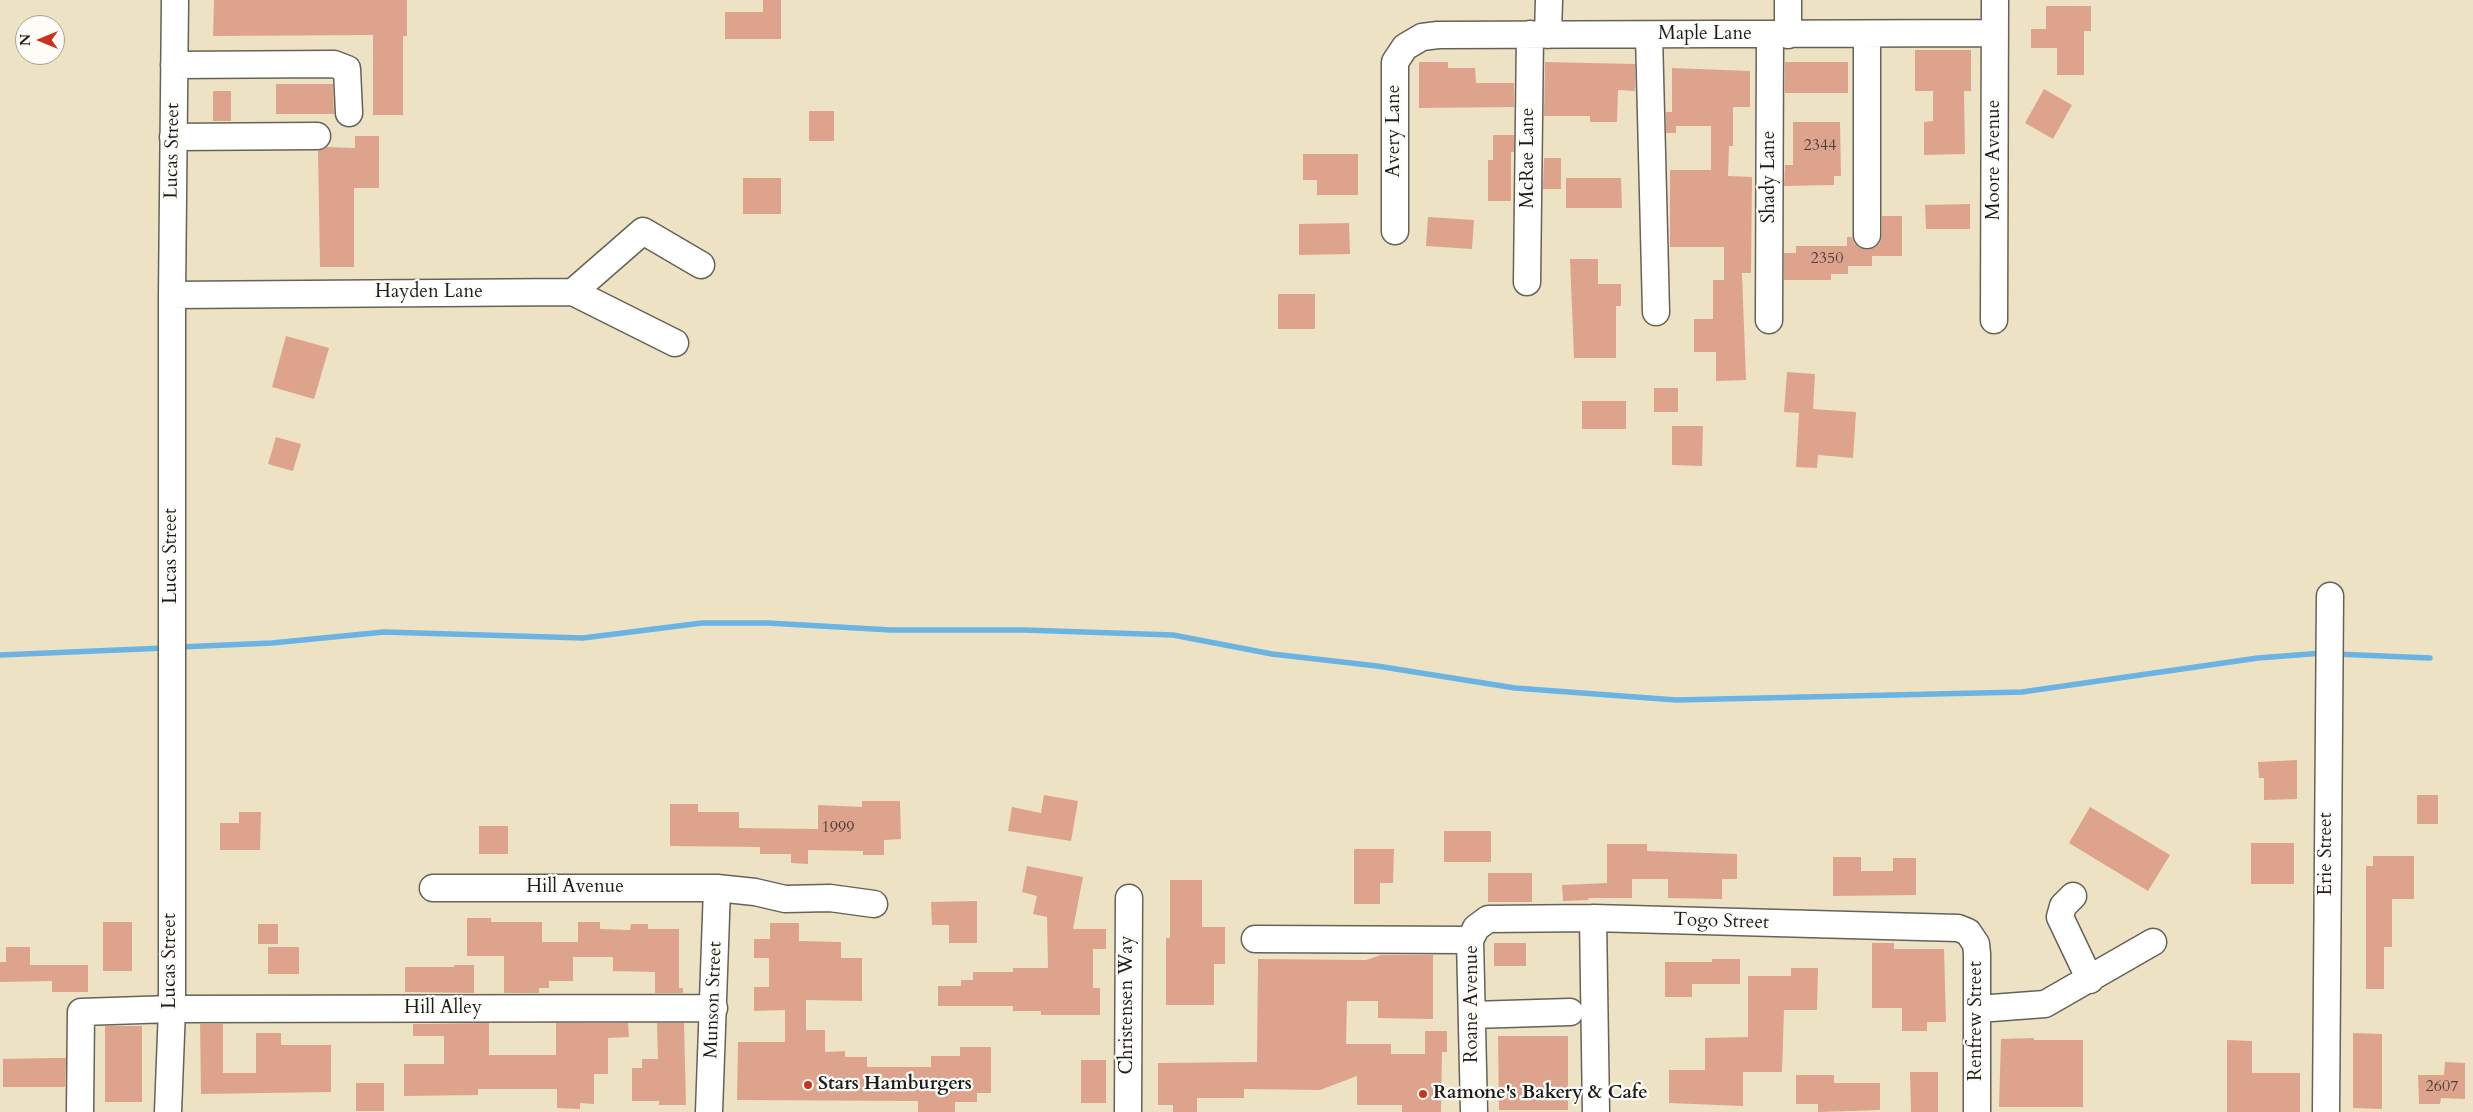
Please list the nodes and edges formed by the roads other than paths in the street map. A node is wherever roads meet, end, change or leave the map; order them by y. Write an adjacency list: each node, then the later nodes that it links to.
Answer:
1 (175, 0): 11 (street, Lucas Street)
2 (1548, 0): 6 (street, McRae Lane)
3 (1788, 0): 8 (street, Shady Lane)
4 (1995, 0): 5 (street, Moore Avenue)
5 (1995, 33): 9 (street, Maple Lane); 23 (street, Moore Avenue)
6 (1539, 34): 7 (street, Maple Lane); 10 (street, Maple Lane); 18 (street, McRae Lane)
7 (1649, 35): 8 (street, Maple Lane); 21 (street)
8 (1779, 35): 9 (street, Maple Lane); 22 (street, Shady Lane)
9 (1867, 35): 16 (street)
10 (1416, 40): 15 (street, Avery Lane)
11 (174, 65): 12 (street); 14 (street, Lucas Street)
12 (349, 113)
13 (317, 136): 14 (street)
14 (173, 137): 20 (street, Lucas Street)
15 (1395, 230)
16 (1867, 235)
17 (701, 265): 19 (street)
18 (1528, 282)
19 (573, 292): 20 (street, Hayden Lane); 24 (street, Hayden Lane)
20 (172, 295): 38 (street, Lucas Street)
21 (1656, 312)
22 (1769, 320)
23 (1994, 320)
24 (675, 343)
25 (2330, 596): 49 (street, Erie Street)
26 (433, 888): 27 (street, Hill Avenue)
27 (717, 888): 30 (street, Hill Avenue); 37 (street, Munson Street)
28 (2073, 896): 36 (street)
29 (1129, 898): 45 (street, Christensen Way)
30 (874, 904)
31 (1593, 918): 32 (street, Togo Street); 33 (street, Togo Street); 47 (street)
32 (1968, 932): 39 (street, Renfrew Street)
33 (1473, 934): 34 (street); 41 (street, Roane Avenue)
34 (1255, 939)
35 (2153, 942): 36 (street)
36 (2090, 980): 39 (street)
37 (714, 1008): 38 (street, Hill Alley); 44 (street, Munson Street)
38 (172, 1009): 42 (street); 43 (street, Lucas Street)
39 (1978, 1009): 48 (street, Renfrew Street)
40 (1570, 1012): 41 (street)
41 (1472, 1015): 46 (street, Roane Avenue)
42 (80, 1112)
43 (168, 1112)
44 (709, 1112)
45 (1128, 1112)
46 (1474, 1112)
47 (1596, 1112)
48 (1977, 1112)
49 (2326, 1112)

